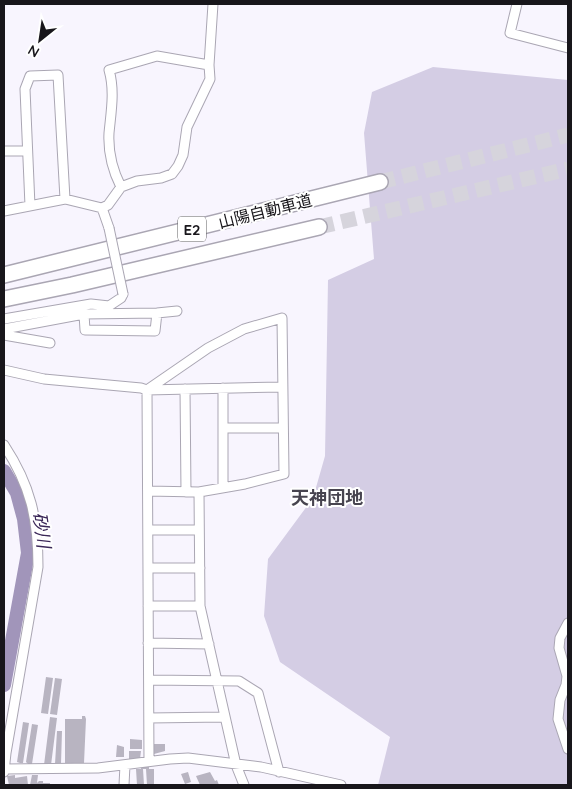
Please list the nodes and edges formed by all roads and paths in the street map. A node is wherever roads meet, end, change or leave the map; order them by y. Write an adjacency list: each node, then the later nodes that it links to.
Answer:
1 (213, 4): 4 (street)
2 (517, 4): 3 (street)
3 (568, 48)
4 (209, 65): 8 (street); 8 (street)
5 (26, 150): 6 (street); 9 (street); 10 (street)
6 (4, 151)
7 (380, 182): 14 (highway, 山陽自動車道 / E2)
8 (121, 186): 11 (street)
9 (65, 199): 10 (street); 11 (street)
10 (30, 206): 12 (street)
11 (102, 208): 19 (street, bridge)
12 (4, 211)
13 (319, 227): 15 (highway, 山陽自動車道 / E2)
14 (4, 275)
15 (4, 299)
16 (177, 311): 17 (street)
17 (157, 313): 18 (street); 18 (street)
18 (84, 314): 20 (street)
19 (4, 319)
20 (4, 329)
21 (4, 335): 22 (street)
22 (50, 343)
23 (4, 370): 27 (street)
24 (282, 387): 25 (street); 27 (street); 29 (street)
25 (224, 388): 26 (street); 28 (street)
26 (185, 389): 27 (street); 33 (street)
27 (148, 390): 32 (street)
28 (223, 428): 29 (street); 31 (street)
29 (283, 428): 31 (street)
30 (4, 445): 52 (street)
31 (223, 487): 34 (street)
32 (148, 491): 33 (street); 35 (street)
33 (186, 492): 34 (street)
34 (199, 492): 36 (street)
35 (148, 530): 36 (street); 37 (street)
36 (199, 530): 38 (street)
37 (148, 568): 38 (street); 39 (street)
38 (200, 568): 40 (street)
39 (148, 606): 40 (street); 42 (street)
40 (200, 606): 43 (street)
41 (568, 623): 48 (street)
42 (148, 643): 43 (street); 44 (street)
43 (209, 644): 45 (street)
44 (149, 680): 45 (street); 47 (street)
45 (216, 680): 46 (street); 53 (street)
46 (224, 717): 47 (street); 51 (street)
47 (149, 718): 49 (street)
48 (568, 749)
49 (149, 761): 50 (street); 51 (street)
50 (125, 765): 52 (street); 54 (street)
51 (236, 765): 53 (street); 55 (street)
52 (4, 770)
53 (279, 772): 56 (street)
54 (124, 785)
55 (244, 785)
56 (341, 785)

